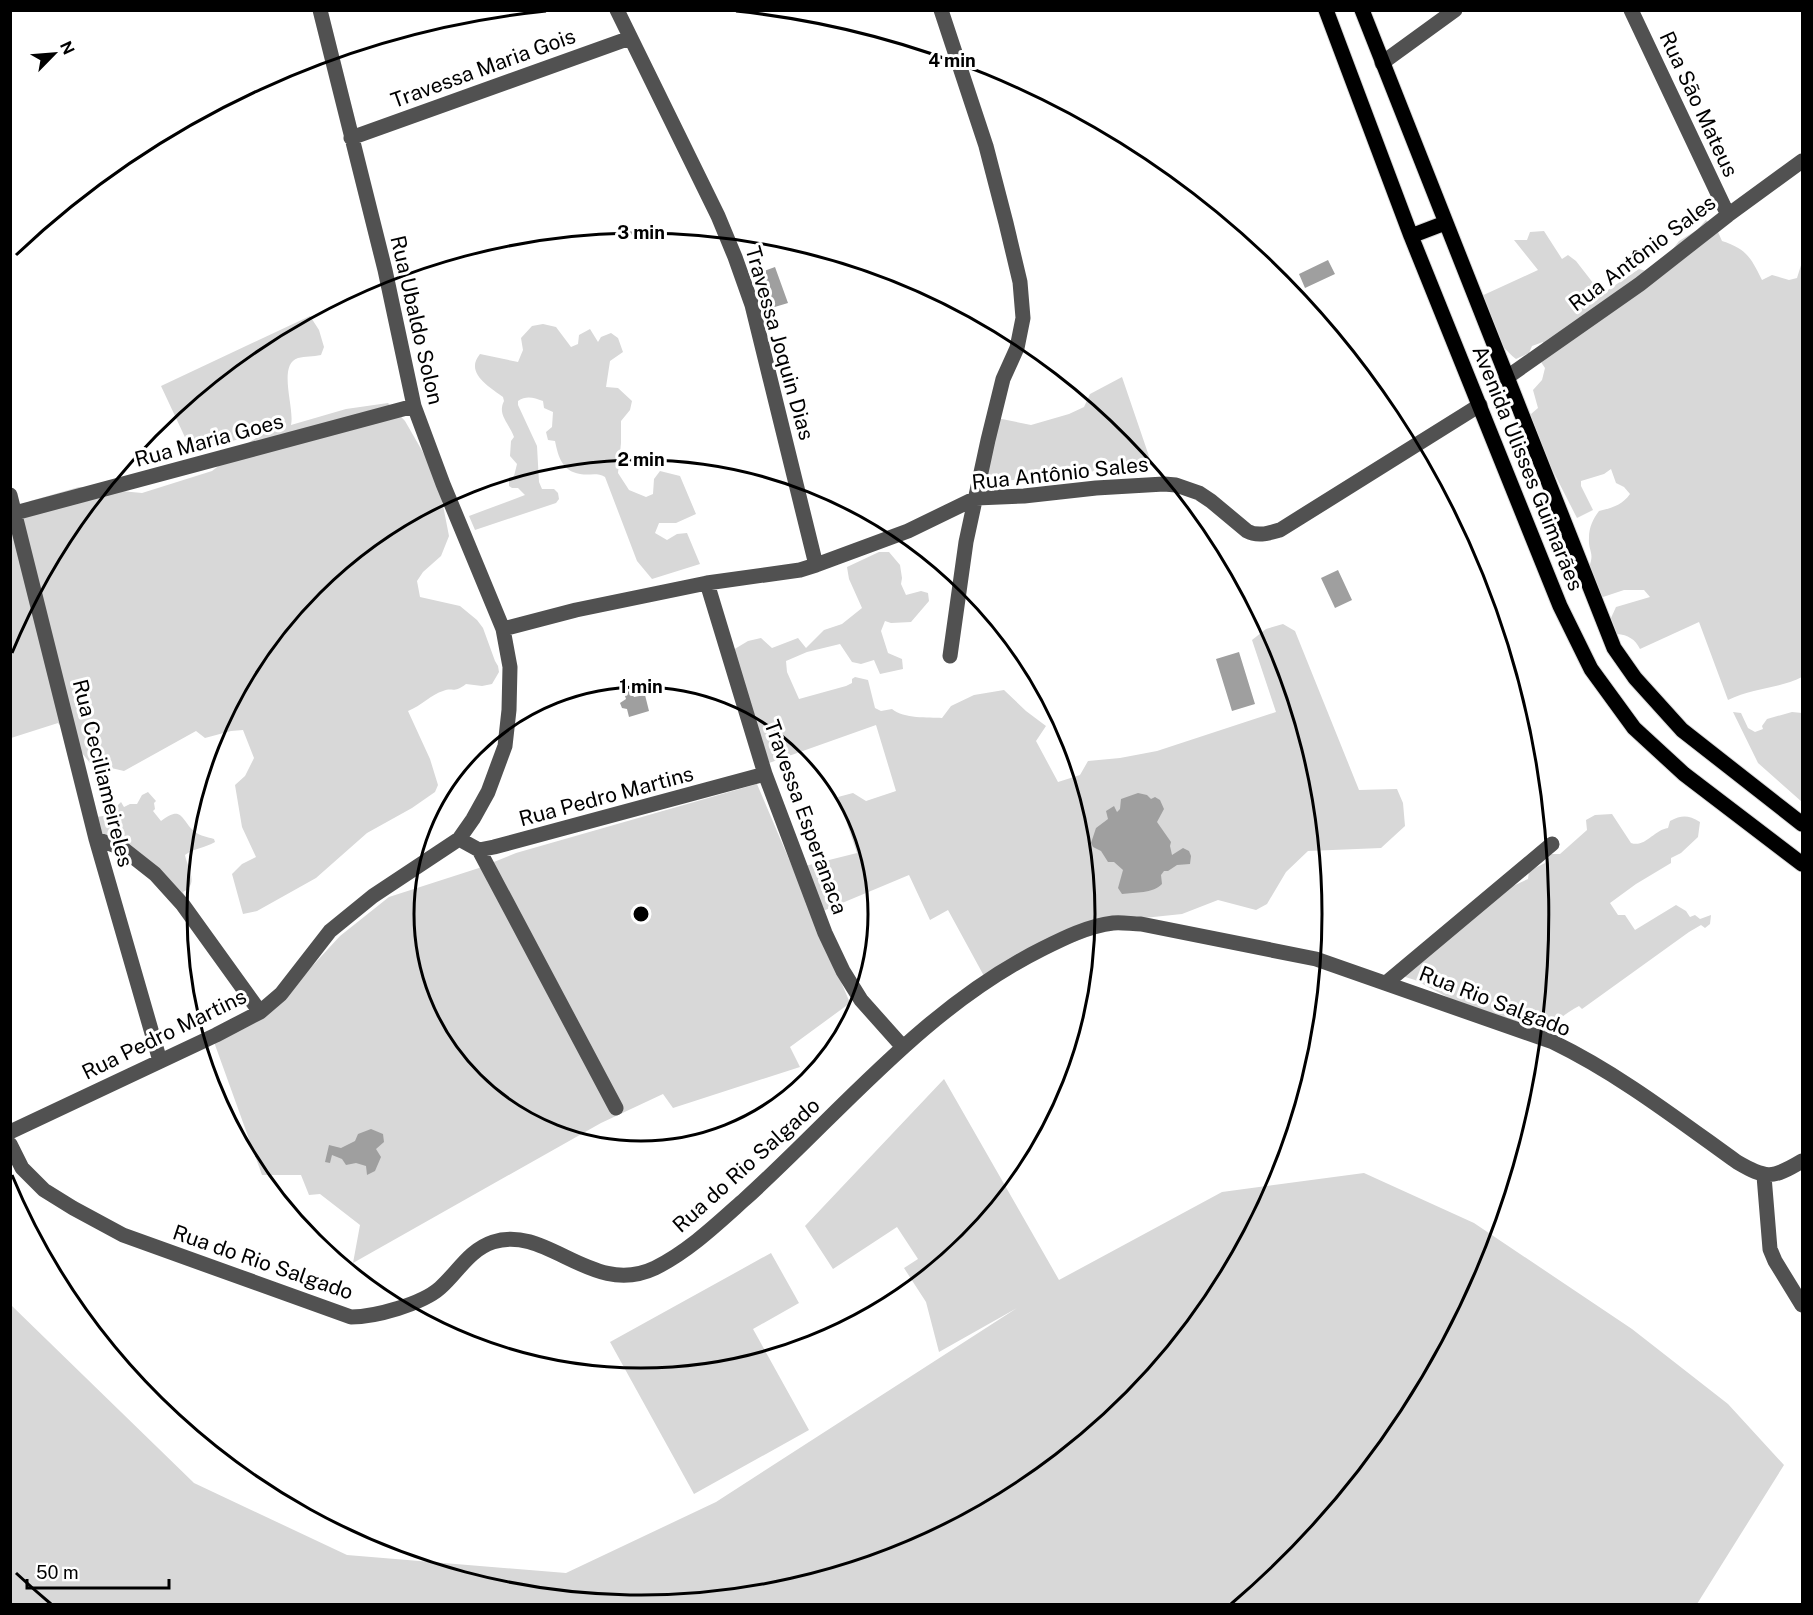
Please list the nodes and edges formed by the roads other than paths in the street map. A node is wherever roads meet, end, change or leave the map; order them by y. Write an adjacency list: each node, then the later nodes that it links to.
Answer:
1 (321, 10): 10 (street, Rua Ubaldo Solon)
2 (617, 10): 8 (street, Travessa Joquin Dias)
3 (941, 10): 19 (street)
4 (1326, 10): 14 (main road, Avenida Ulisses Guimarães)
5 (1362, 10): 9 (main road, Avenida Ulisses Guimarães)
6 (1455, 10): 9 (street)
7 (1631, 10): 12 (street, Rua São Mateus)
8 (630, 38): 10 (street, Travessa Maria Gois); 21 (street, Travessa Joquin Dias)
9 (1382, 63): 13 (main road, Avenida Ulisses Guimarães)
10 (351, 138): 17 (street, Rua Ubaldo Solon)
11 (1803, 161): 12 (street, Rua Antônio Sales)
12 (1728, 215): 15 (street, Rua Antônio Sales)
13 (1445, 223): 14 (main road); 15 (main road, Avenida Ulisses Guimarães)
14 (1411, 236): 16 (main road, Avenida Ulisses Guimarães)
15 (1506, 378): 26 (main road, Avenida Ulisses Guimarães)
16 (1480, 405): 19 (street, Rua Antônio Sales); 31 (main road, Avenida Ulisses Guimarães)
17 (414, 406): 20 (street, Rua Maria Goes); 23 (street, Rua Ubaldo Solon)
18 (10, 495): 20 (street, Rua Ceciliameireles)
19 (976, 498): 21 (street, Rua Antônio Sales); 24 (street)
20 (15, 513): 27 (street, Rua Ceciliameireles)
21 (816, 565): 22 (street, Rua Antônio Sales)
22 (707, 583): 23 (street, Rua Antônio Sales); 25 (street, Travessa Esperanaca)
23 (503, 628): 28 (street, Rua Pedro Martins)
24 (950, 656)
25 (765, 774): 30 (street, Rua Pedro Martins); 35 (street, Travessa Esperanaca)
26 (1803, 824)
27 (96, 839): 34 (street); 36 (street, Rua Ceciliameireles)
28 (459, 839): 30 (street); 34 (street, Rua Pedro Martins)
29 (1552, 844): 33 (street)
30 (479, 850): 37 (street)
31 (1803, 864)
32 (1141, 924): 33 (street, Rua Rio Salgado); 35 (street, Rua do Rio Salgado)
33 (1386, 983): 41 (street, Rua Rio Salgado)
34 (260, 1012): 36 (street, Rua Pedro Martins)
35 (902, 1046): 39 (street, Rua do Rio Salgado)
36 (160, 1061): 38 (street, Rua Pedro Martins)
37 (616, 1108)
38 (10, 1132)
39 (10, 1144)
40 (1803, 1161): 41 (street)
41 (1764, 1176): 42 (street)
42 (1803, 1305)

